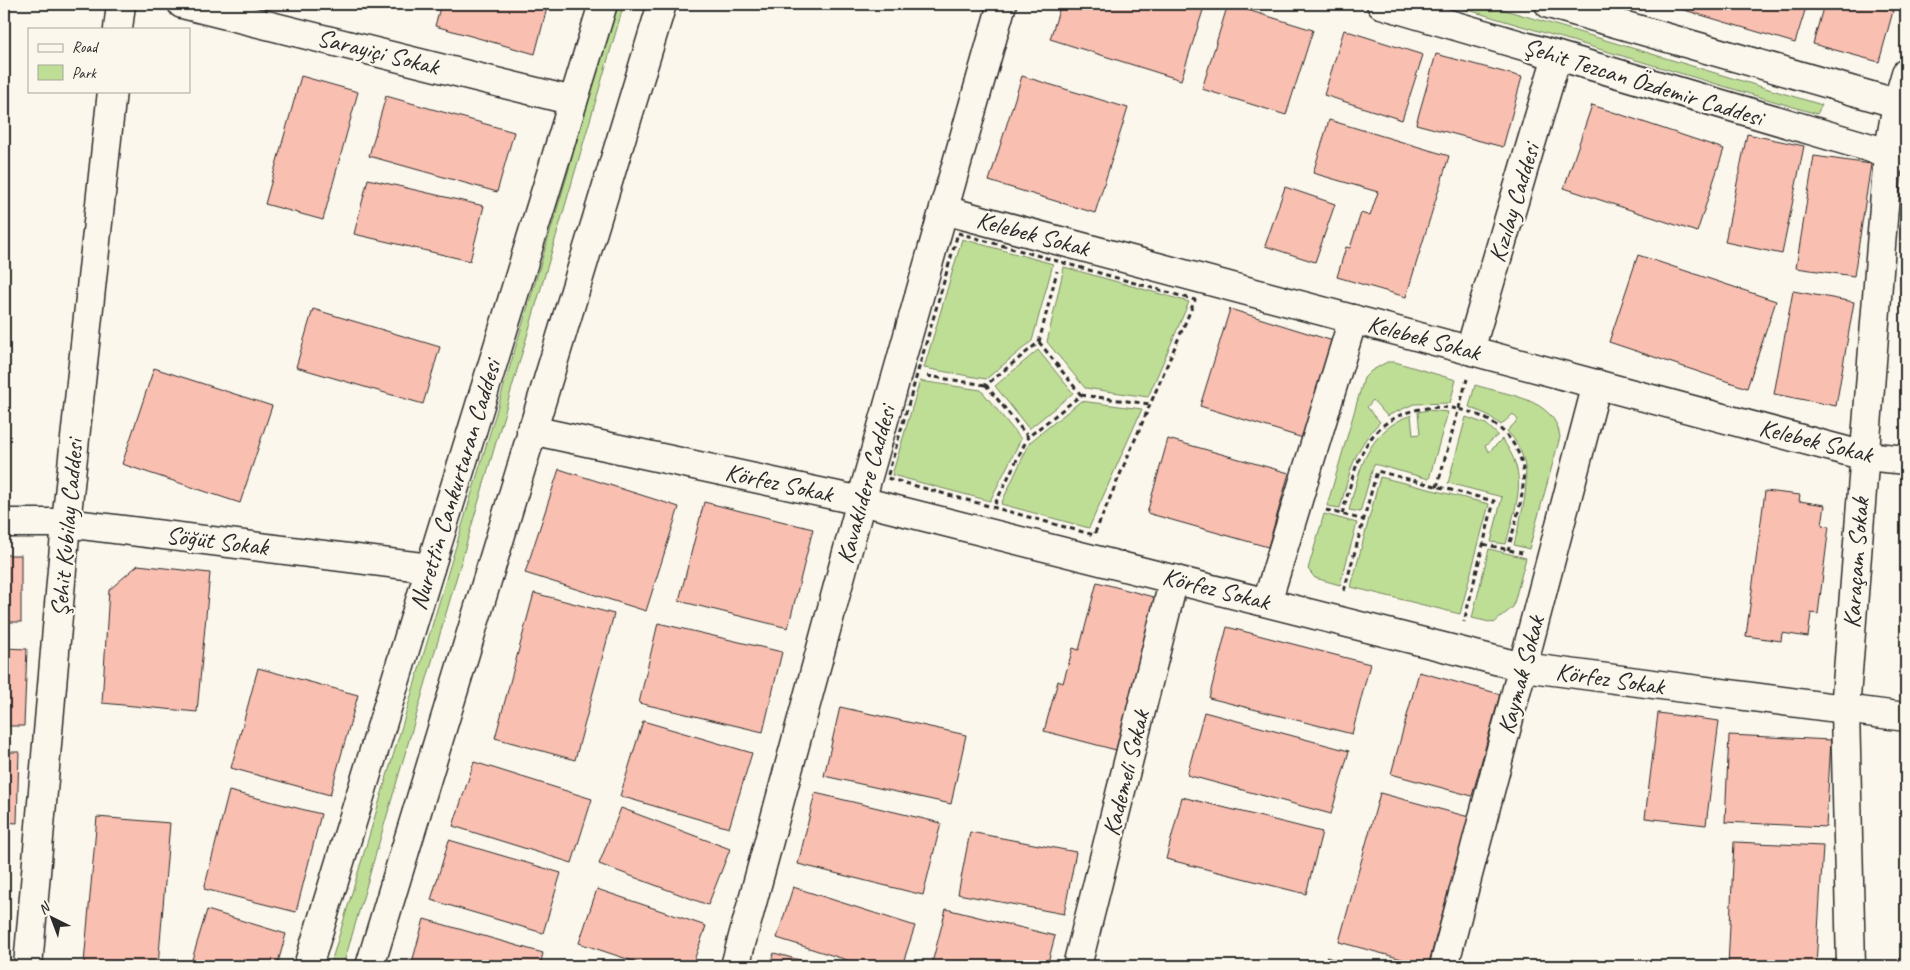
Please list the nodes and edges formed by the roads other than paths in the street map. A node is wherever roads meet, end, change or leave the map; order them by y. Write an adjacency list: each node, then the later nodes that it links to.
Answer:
1 (121, 4): 9 (street)
2 (182, 4): 13 (street, Sarayiçi Sokak)
3 (603, 4): 13 (street, Nurettin Cankurtaran Caddesi)
4 (662, 4): 20 (street)
5 (1002, 4): 16 (street, Kavaklıdere Caddesi)
6 (1381, 4): 10 (street, Şehit Tezcan Özdemir Caddesi)
7 (1550, 4): 8 (street, Şehit Tezcan Özdemir Caddesi)
8 (1599, 11): 14 (street, Şehit Tezcan Özdemir Caddesi)
9 (118, 28)
10 (1557, 56): 15 (street, Şehit Tezcan Özdemir Caddesi); 18 (street, Kızılay Caddesi)
11 (1906, 73): 14 (street, Karaçam Sokak)
12 (112, 92): 25 (street, Şehit Kubilay Caddesi)
13 (573, 101): 26 (street, Nurettin Cankurtaran Caddesi)
14 (1902, 105): 15 (street, Karaçam Sokak)
15 (1897, 156): 21 (street, Karaçam Sokak)
16 (944, 210): 17 (street, Kelebek Sokak); 23 (street, Kavaklıdere Caddesi)
17 (1353, 319): 18 (street, Kelebek Sokak); 28 (street)
18 (1470, 350): 19 (street, Kelebek Sokak)
19 (1597, 384): 21 (street, Kelebek Sokak); 29 (street, Kaymak Sokak)
20 (531, 430): 23 (street, Körfez Sokak); 34 (street)
21 (1865, 456): 22 (street, Kelebek Sokak); 30 (street, Karaçam Sokak)
22 (1906, 460)
23 (861, 501): 27 (street, Körfez Sokak); 35 (street, Kavaklıdere Caddesi)
24 (4, 523): 25 (street, Söğüt Sokak)
25 (66, 523): 26 (street, Söğüt Sokak); 32 (street, Şehit Kubilay Caddesi)
26 (430, 568): 33 (street, Nurettin Cankurtaran Caddesi)
27 (1174, 579): 28 (street, Körfez Sokak); 36 (street, Kademeli Sokak)
28 (1266, 602): 29 (street, Körfez Sokak)
29 (1524, 667): 30 (street, Körfez Sokak); 37 (street, Kaymak Sokak)
30 (1845, 710): 31 (street, Körfez Sokak); 38 (street, Karaçam Sokak)
31 (1906, 717)
32 (28, 966)
33 (308, 966)
34 (370, 966)
35 (735, 966)
36 (1077, 966)
37 (1444, 966)
38 (1851, 966)

